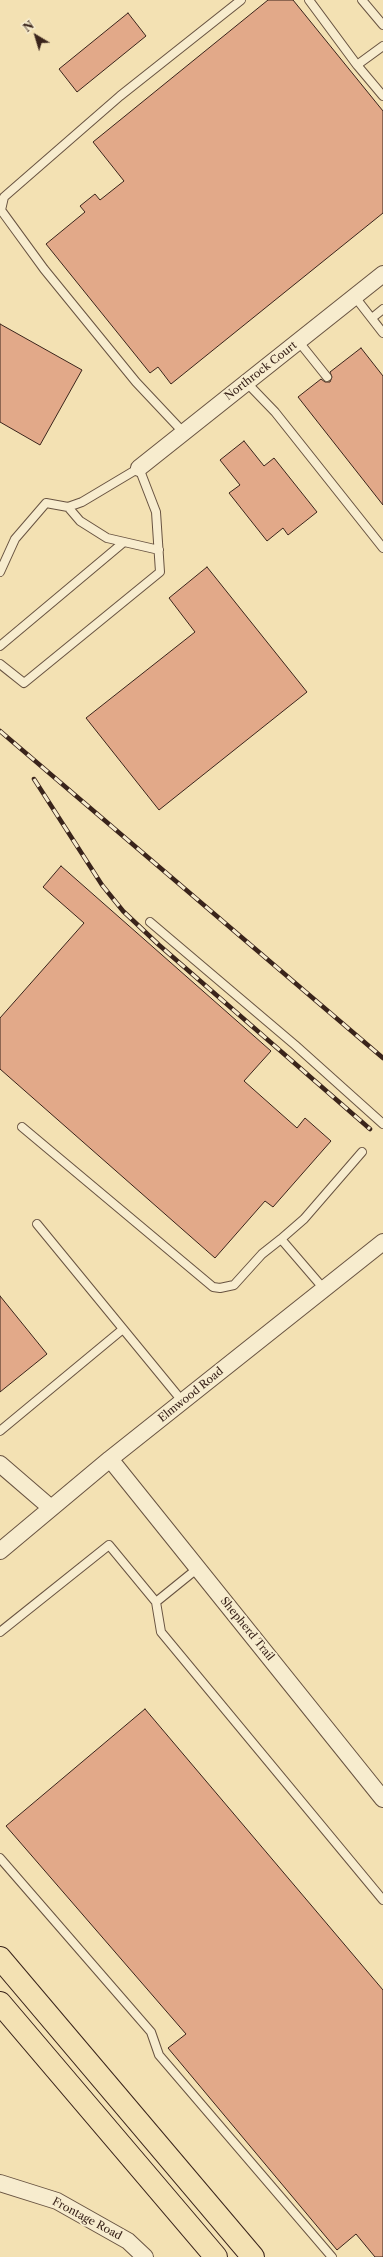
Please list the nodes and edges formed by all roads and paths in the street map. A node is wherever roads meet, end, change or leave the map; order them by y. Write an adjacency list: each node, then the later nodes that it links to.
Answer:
1 (241, 0): 16 (lane)
2 (309, 0): 6 (lane)
3 (365, 1): 4 (lane)
4 (383, 25)
5 (383, 46): 6 (lane)
6 (357, 65): 7 (lane)
7 (383, 96)
8 (383, 274): 9 (street, Northrock Court)
9 (355, 297): 11 (lane); 13 (street, Northrock Court)
10 (383, 309): 11 (lane)
11 (372, 318): 12 (lane)
12 (383, 333)
13 (298, 342): 14 (lane); 15 (street, Northrock Court)
14 (327, 377)
15 (247, 383): 16 (street, Northrock Court); 20 (lane)
16 (184, 433): 17 (street, Northrock Court)
17 (139, 468): 18 (lane); 21 (lane)
18 (68, 507): 19 (lane); 22 (lane)
19 (124, 542): 21 (lane); 23 (lane)
20 (383, 548)
21 (159, 550): 24 (lane)
22 (0, 572)
23 (0, 646)
24 (0, 664)
25 (150, 922): 26 (lane)
26 (383, 1124)
27 (22, 1127): 30 (lane)
28 (362, 1152): 30 (lane)
29 (37, 1224): 33 (lane)
30 (280, 1239): 32 (lane)
31 (383, 1242): 32 (street, Elmwood Road)
32 (324, 1289): 34 (street, Elmwood Road)
33 (123, 1329): 34 (lane); 35 (lane)
34 (183, 1402): 36 (street, Elmwood Road)
35 (0, 1431)
36 (110, 1459): 38 (street, Elmwood Road); 40 (street, Shepherd Trail)
37 (0, 1464): 38 (street)
38 (51, 1508): 39 (street, Elmwood Road)
39 (0, 1551)
40 (198, 1568): 41 (lane); 43 (street, Shepherd Trail)
41 (156, 1602): 42 (lane); 45 (lane)
42 (0, 1632)
43 (383, 1799)
44 (0, 1858): 52 (lane)
45 (383, 1900)
46 (0, 1958): 51 (main road)
47 (0, 2003): 50 (main road)
48 (0, 2183): 49 (street, Frontage Road)
49 (145, 2257)
50 (216, 2257)
51 (253, 2257)
52 (332, 2257)

